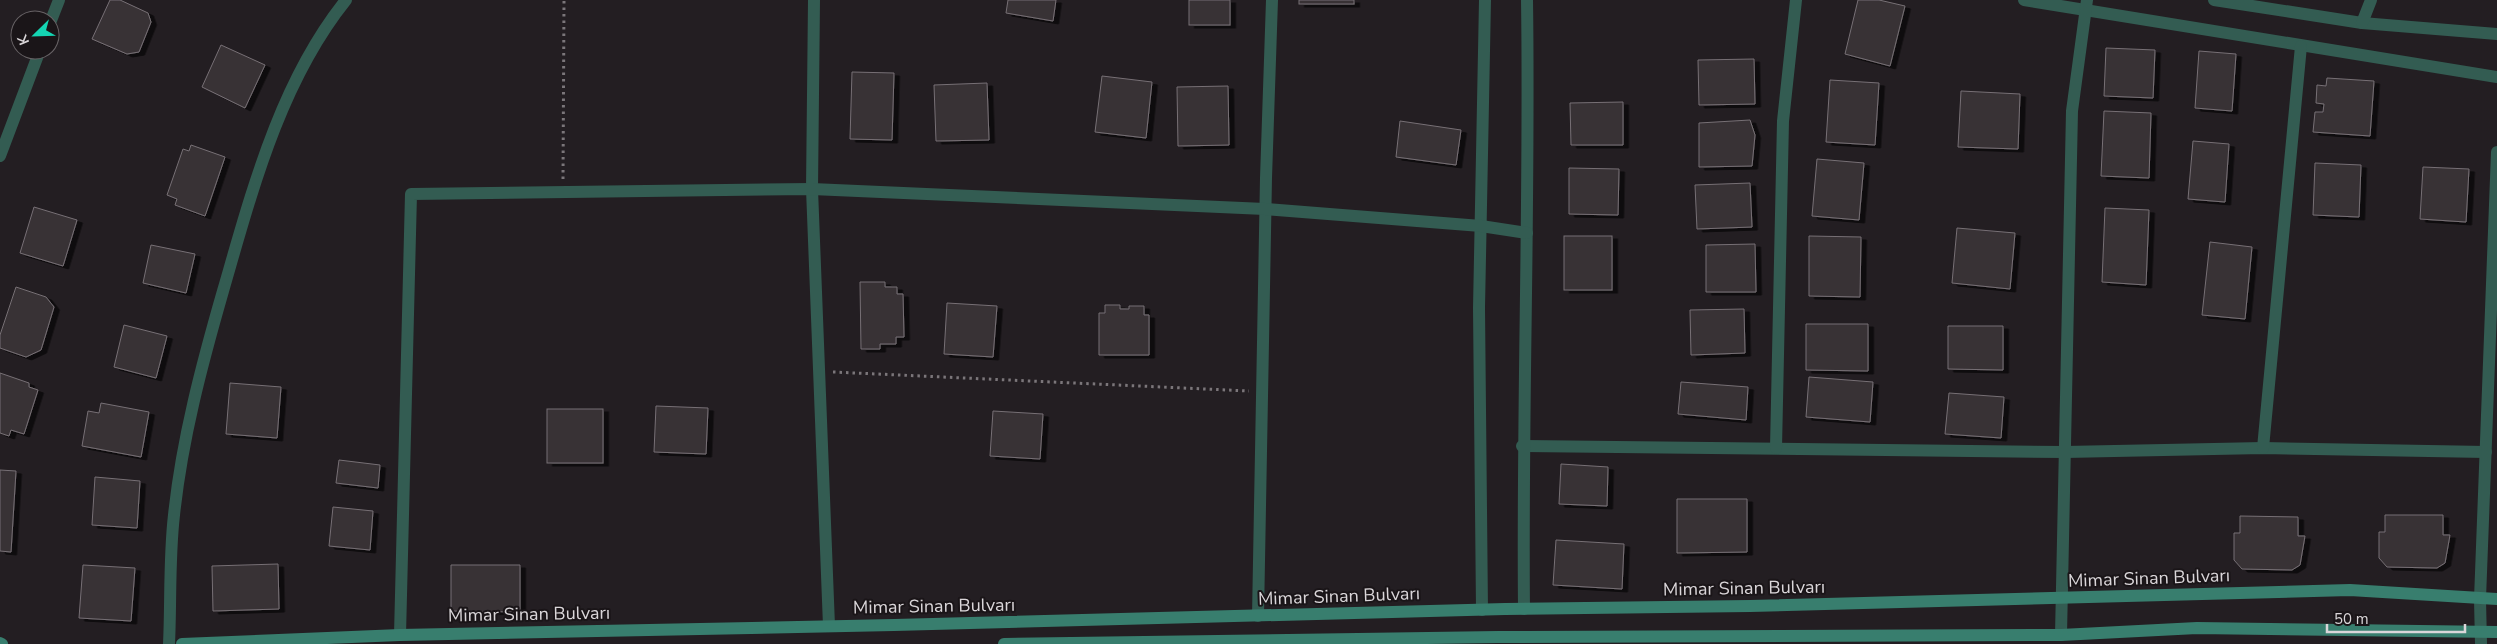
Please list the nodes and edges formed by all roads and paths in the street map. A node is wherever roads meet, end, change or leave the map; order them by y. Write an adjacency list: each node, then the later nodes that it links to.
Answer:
1 (346, 0): 45 (street)
2 (564, 0): 20 (path)
3 (814, 0): 19 (street)
4 (1272, 0): 21 (street)
5 (1485, 0): 22 (street)
6 (1527, 0): 23 (street)
7 (1796, 0): 27 (street)
8 (2024, 0): 11 (street)
9 (2214, 0): 12 (street)
10 (2371, 0): 12 (street)
11 (2086, 5): 14 (street); 29 (street)
12 (2362, 23): 13 (street)
13 (2497, 34)
14 (2301, 46): 16 (street); 28 (street)
15 (36, 60): 18 (street)
16 (2497, 78)
17 (2497, 152): 30 (street)
18 (0, 156)
19 (812, 189): 20 (street); 21 (street); 24 (street)
20 (563, 192): 39 (street)
21 (1265, 209): 22 (street); 25 (street)
22 (1482, 226): 23 (street); 35 (street)
23 (1527, 233): 26 (street)
24 (819, 372): 25 (path); 37 (street)
25 (1262, 392): 36 (street)
26 (1522, 446): 27 (street); 34 (street)
27 (1776, 448): 29 (street)
28 (2263, 448): 29 (street); 30 (street)
29 (2065, 452): 31 (street)
30 (2486, 452): 32 (street)
31 (2061, 598): 32 (main road, Mimar Sinan Bulvarı); 34 (main road, Mimar Sinan Bulvarı); 40 (street)
32 (2480, 599): 33 (main road, Mimar Sinan Bulvarı); 41 (street)
33 (2497, 599)
34 (1524, 609): 35 (main road, Mimar Sinan Bulvarı)
35 (1482, 610): 36 (main road, Mimar Sinan Bulvarı)
36 (1258, 616): 37 (main road, Mimar Sinan Bulvarı)
37 (829, 626): 39 (main road, Mimar Sinan Bulvarı)
38 (2497, 632): 41 (main road)
39 (400, 634): 46 (main road, Mimar Sinan Bulvarı)
40 (2061, 635): 41 (main road); 43 (main road)
41 (2482, 638)
42 (1488, 641): 43 (main road); 44 (main road)
43 (1538, 641)
44 (1254, 642): 47 (main road)
45 (169, 644)
46 (182, 644)
47 (1004, 644)

